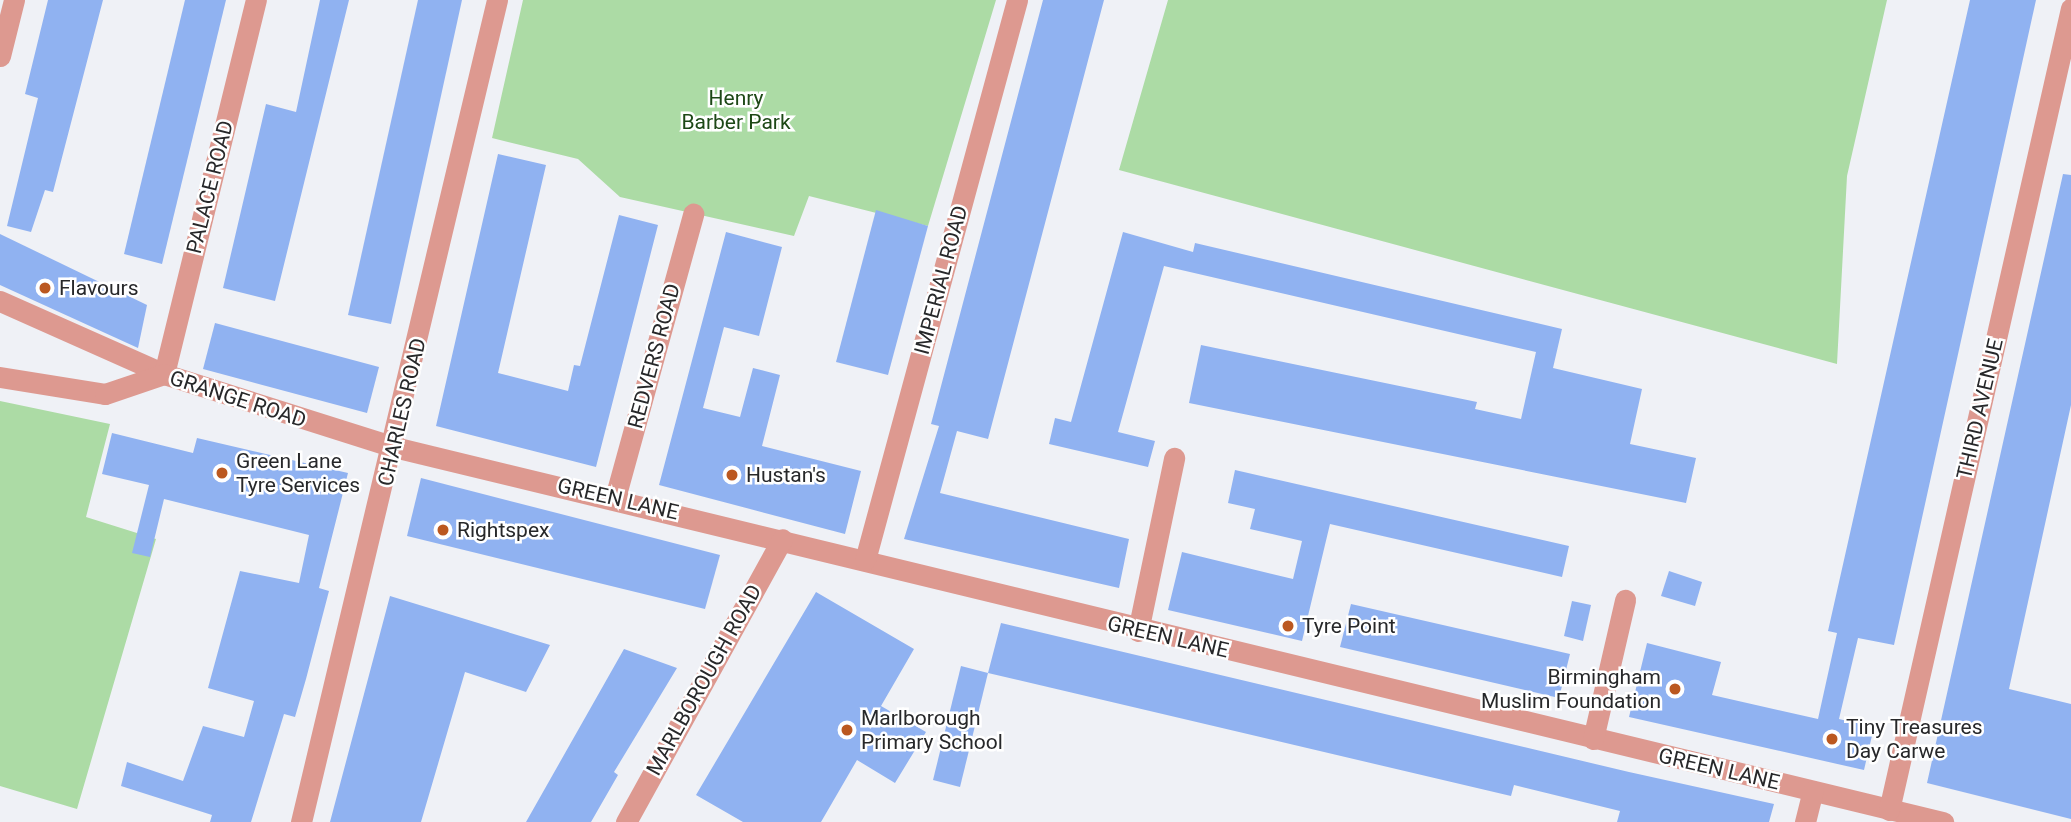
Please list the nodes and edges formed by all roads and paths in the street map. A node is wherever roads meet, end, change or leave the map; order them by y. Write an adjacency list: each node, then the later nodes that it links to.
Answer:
1 (14, 0): 6 (street)
2 (256, 0): 9 (street, PALACE ROAD)
3 (497, 0): 11 (street, CHARLES ROAD)
4 (1017, 0): 15 (street, IMPERIAL ROAD)
5 (2071, 8): 20 (street, THIRD AVENUE)
6 (0, 56)
7 (693, 214): 13 (street, REDVERS ROAD)
8 (0, 300): 9 (street)
9 (164, 374): 10 (street, GRANGE ROAD); 11 (street, GRANGE ROAD)
10 (0, 377)
11 (394, 447): 13 (street, GREEN LANE); 21 (street, CHARLES ROAD)
12 (1174, 458): 17 (street)
13 (615, 498): 14 (street, GREEN LANE)
14 (782, 539): 15 (street, GREEN LANE); 22 (street, MARLBOROUGH ROAD)
15 (865, 560): 17 (street, GREEN LANE)
16 (1625, 600): 18 (street)
17 (1138, 631): 18 (street, GREEN LANE)
18 (1593, 739): 19 (street, GREEN LANE)
19 (1813, 791): 20 (street, GREEN LANE); 23 (street)
20 (1889, 810): 24 (street, GREEN LANE)
21 (301, 822)
22 (626, 822)
23 (1805, 822)
24 (1943, 822)

